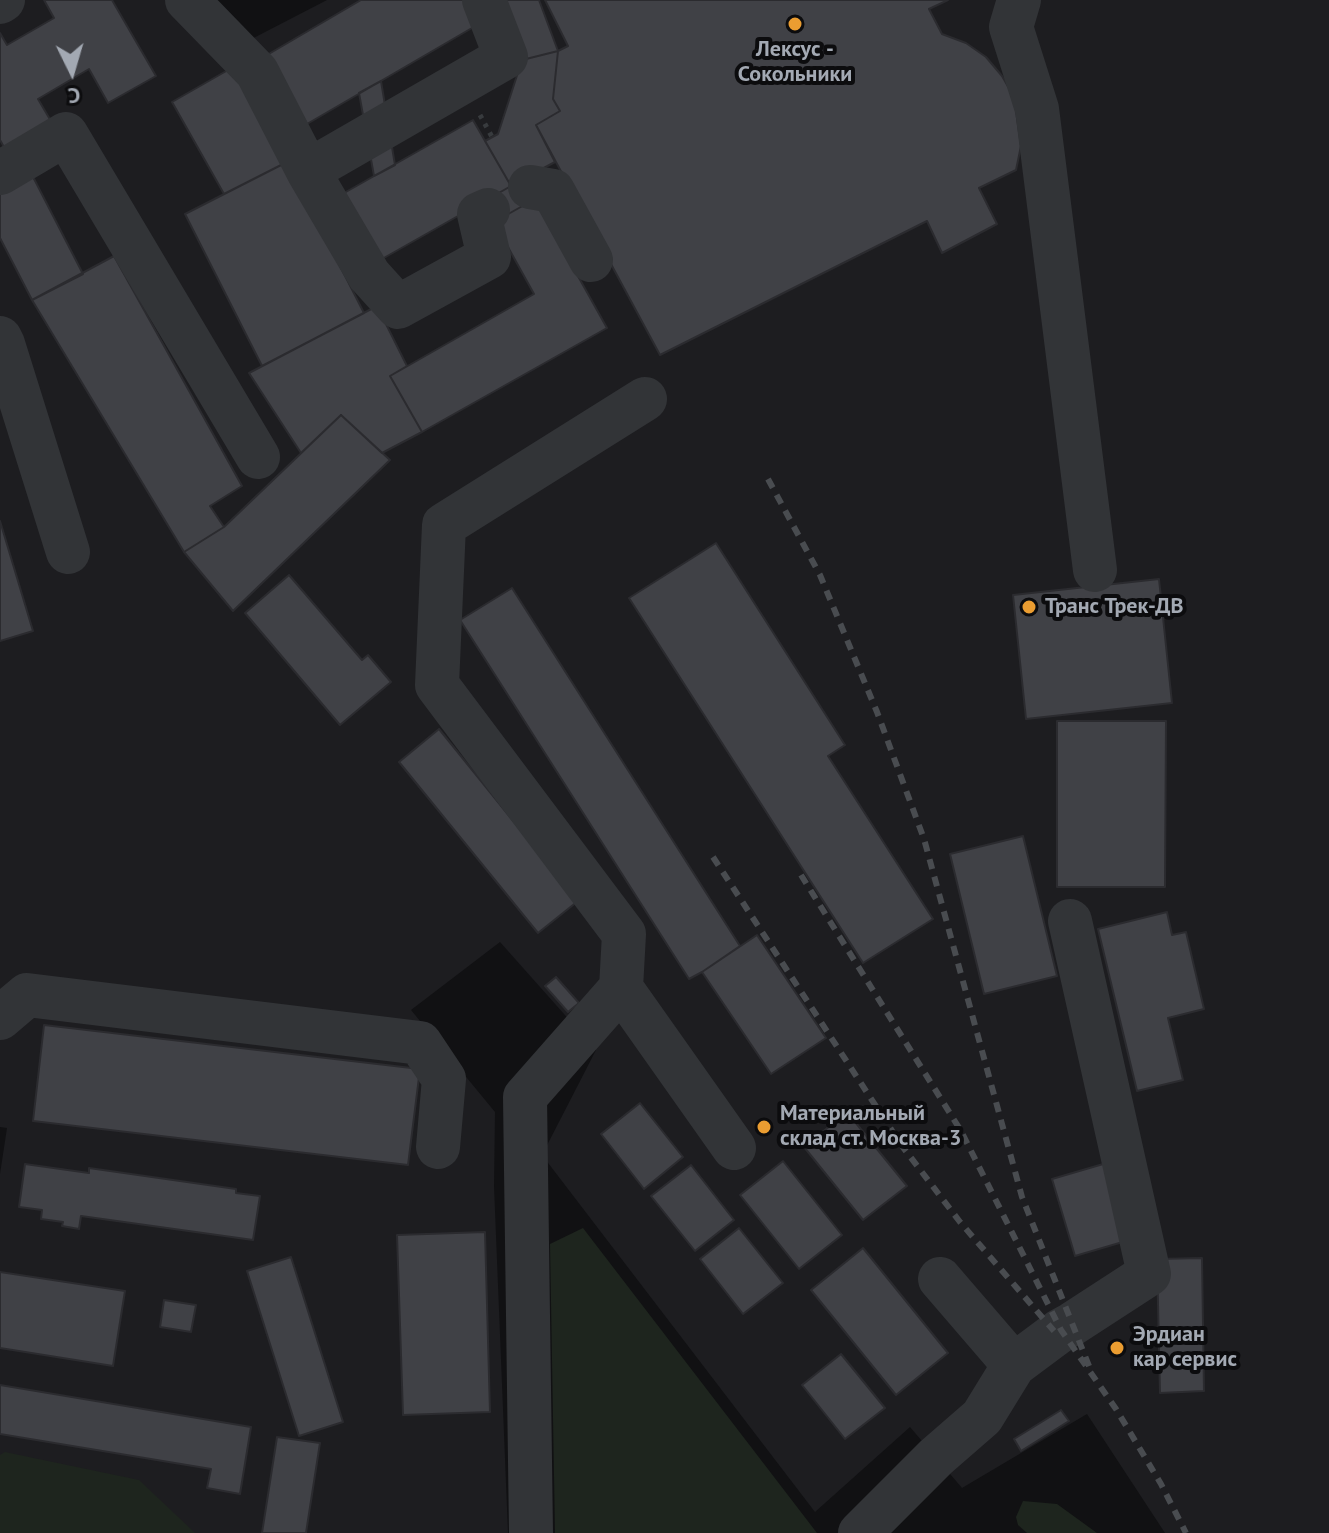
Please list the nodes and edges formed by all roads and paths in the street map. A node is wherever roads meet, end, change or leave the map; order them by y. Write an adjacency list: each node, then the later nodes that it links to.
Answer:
1 (187, 0): 4 (lane)
2 (484, 0): 4 (lane)
3 (1019, 0): 13 (lane)
4 (308, 171): 7 (lane)
5 (0, 173): 11 (lane)
6 (530, 187): 8 (lane)
7 (488, 210)
8 (591, 260)
9 (0, 338): 12 (lane)
10 (645, 399): 15 (lane)
11 (258, 457)
12 (68, 552)
13 (1095, 570)
14 (1070, 921): 20 (lane)
15 (621, 988): 18 (lane); 21 (lane)
16 (0, 1018): 17 (lane)
17 (438, 1147)
18 (734, 1148)
19 (940, 1279): 20 (lane)
20 (1014, 1365): 22 (lane)
21 (531, 1533)
22 (860, 1533)

